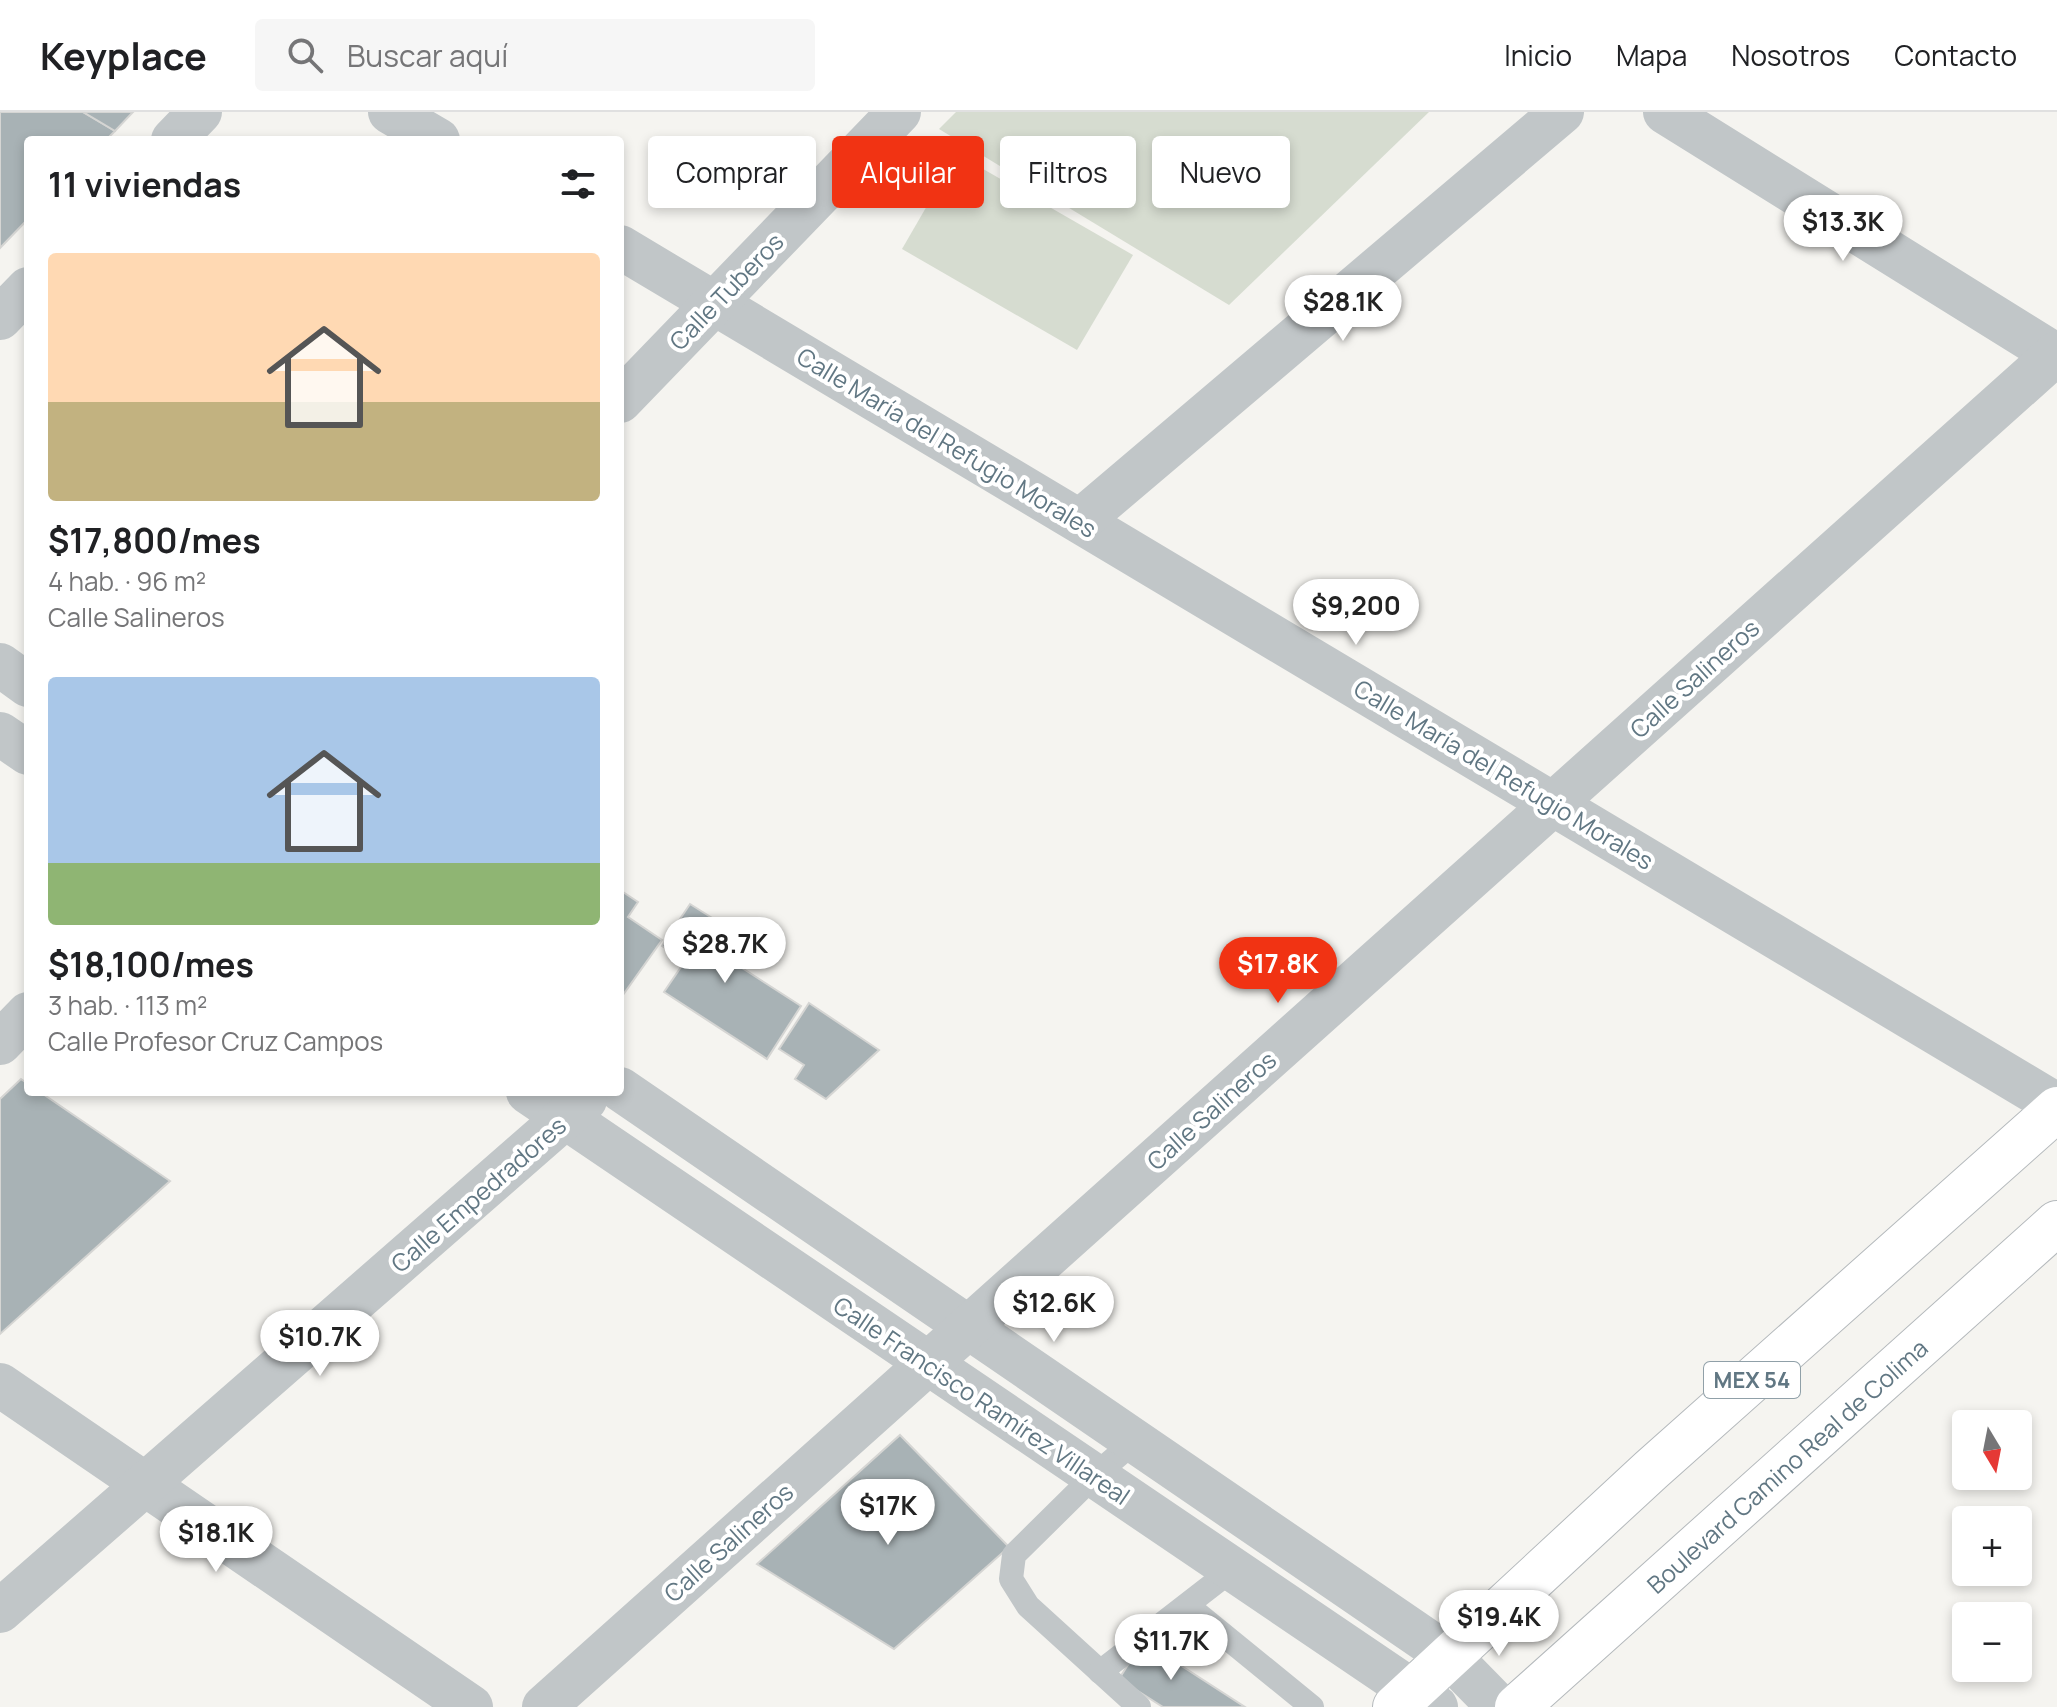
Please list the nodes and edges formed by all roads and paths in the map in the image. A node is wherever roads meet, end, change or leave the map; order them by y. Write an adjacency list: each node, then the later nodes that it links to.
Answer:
1 (200, 112): 6 (street)
2 (390, 112): 7 (street)
3 (899, 112): 10 (street, Calle Tuberos)
4 (1562, 112): 14 (street)
5 (1665, 112): 12 (street)
6 (177, 136)
7 (431, 136)
8 (624, 249): 10 (street, Calle María del Refugio Morales)
9 (24, 293): 11 (street)
10 (715, 303): 13 (street, Calle Tuberos); 14 (street, Calle María del Refugio Morales)
11 (0, 318)
12 (2056, 355): 19 (street, Calle Salineros)
13 (624, 397)
14 (1080, 521): 19 (street, Calle María del Refugio Morales)
15 (0, 665): 16 (street)
16 (24, 682)
17 (0, 734): 18 (street)
18 (24, 750)
19 (1553, 804): 25 (street, Calle María del Refugio Morales); 27 (street, Calle Salineros)
20 (24, 1018): 21 (street)
21 (0, 1043)
22 (624, 1092): 27 (street)
23 (544, 1096): 24 (street, Calle Francisco Ramírez Villareal)
24 (580, 1105): 28 (street, Calle Francisco Ramírez Villareal); 32 (street, Calle Empedradores)
25 (2057, 1107): 36 (main road, MEX 54)
26 (2057, 1223): 44 (main road, Boulevard Camino Real de Colima)
27 (970, 1327): 28 (street, Calle Salineros); 30 (street)
28 (928, 1364): 31 (street, Calle Francisco Ramírez Villareal); 40 (street, Calle Salineros)
29 (0, 1385): 32 (street)
30 (1135, 1441): 31 (lane); 36 (street)
31 (1094, 1476): 33 (street, Calle Francisco Ramírez Villareal); 37 (lane)
32 (145, 1485): 35 (street, Calle Empedradores); 39 (street)
33 (1233, 1569): 34 (lane); 38 (street, Calle Francisco Ramírez Villareal)
34 (1188, 1606): 37 (lane); 42 (lane)
35 (0, 1611)
36 (1449, 1656): 38 (main road, MEX 54); 43 (street)
37 (1100, 1672): 41 (lane)
38 (1414, 1702)
39 (471, 1707)
40 (544, 1707)
41 (1139, 1707)
42 (1312, 1707)
43 (1499, 1707)
44 (1517, 1707)

